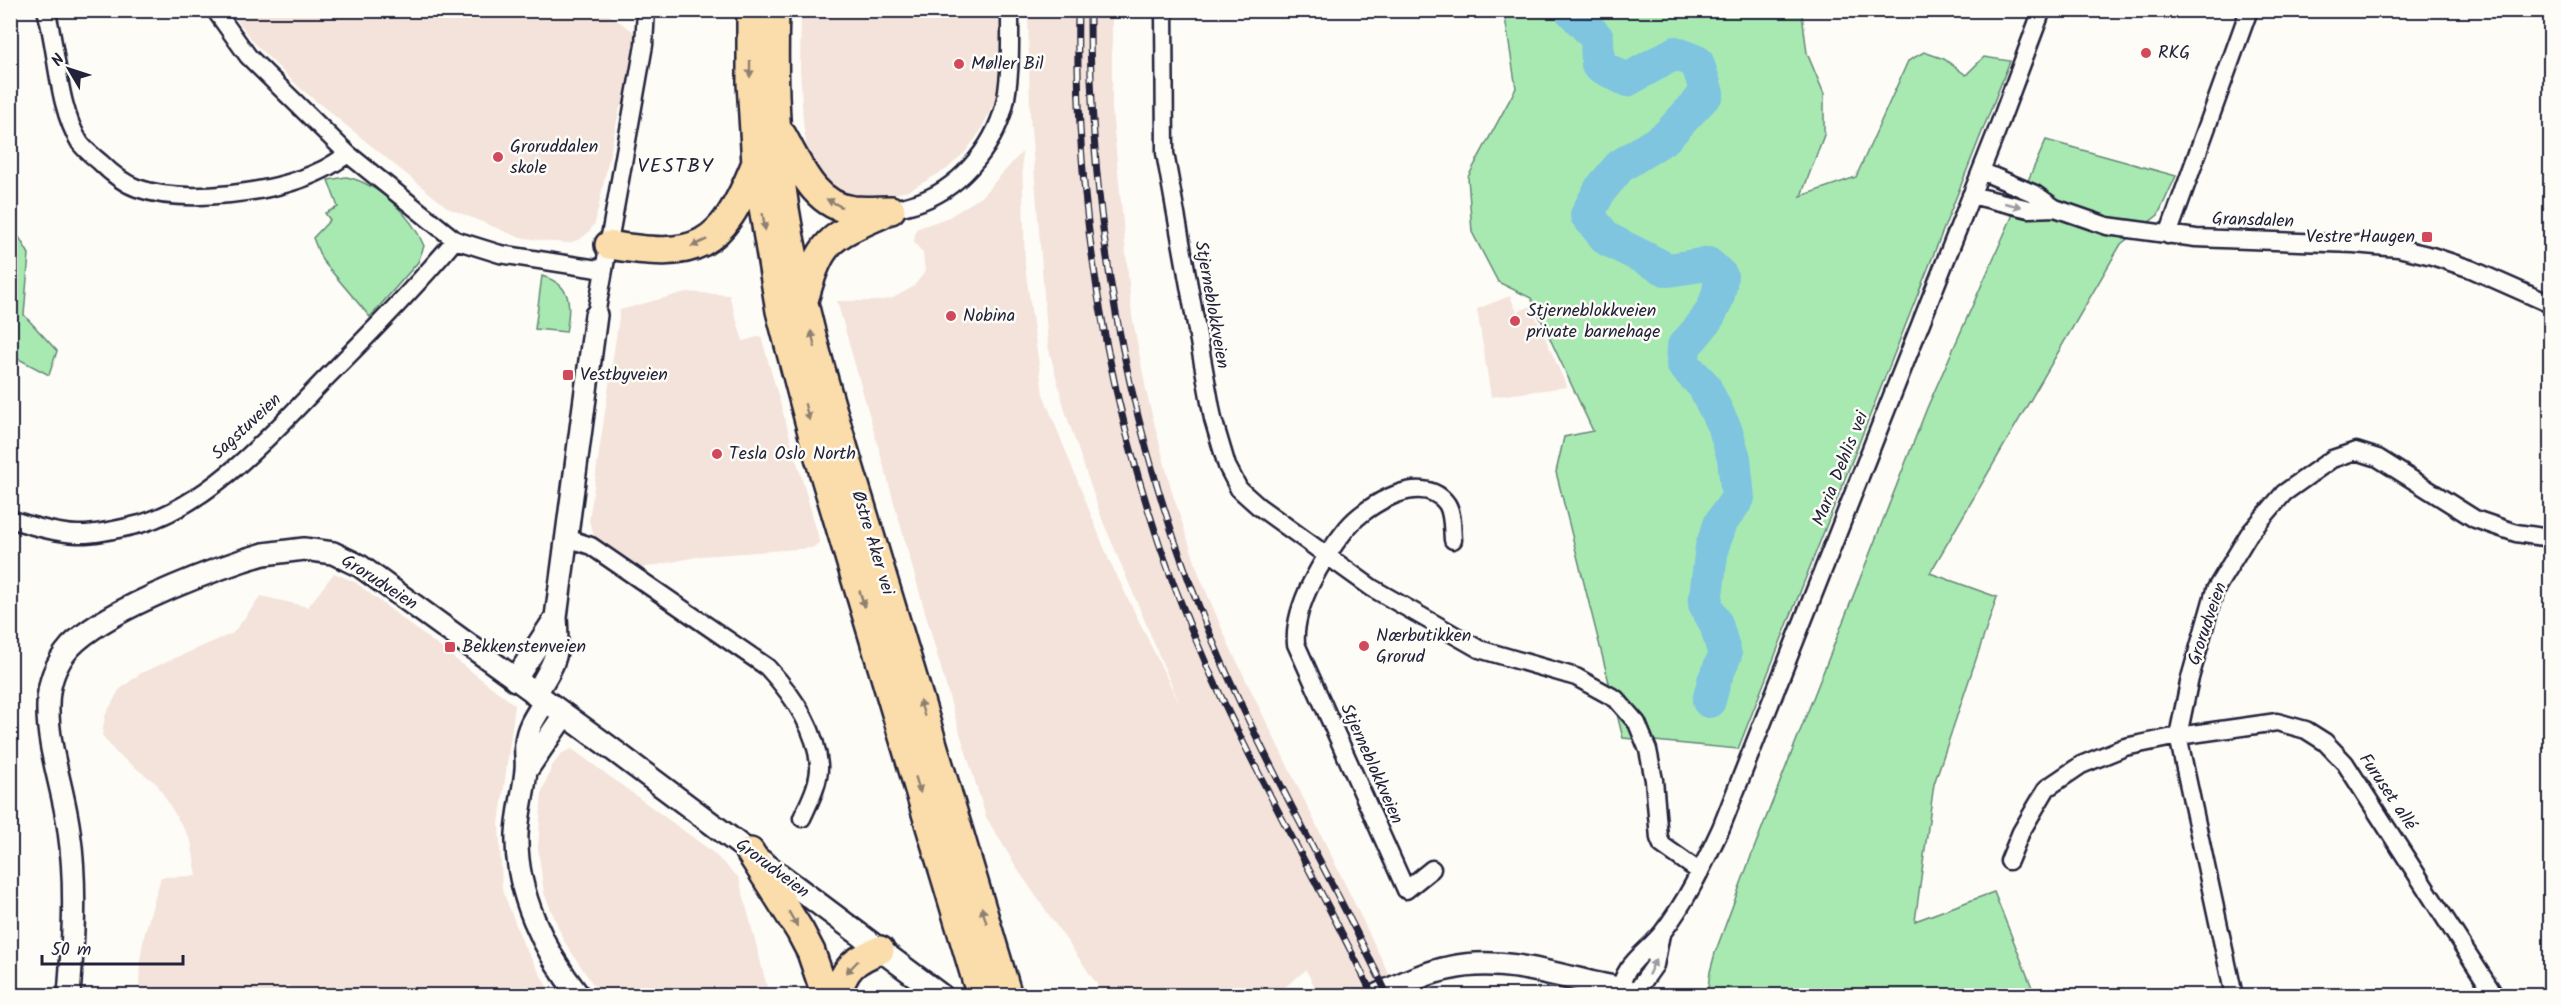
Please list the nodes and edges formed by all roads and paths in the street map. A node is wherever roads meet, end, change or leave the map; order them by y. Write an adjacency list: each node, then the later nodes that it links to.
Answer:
1 (46, 10): 11 (street)
2 (215, 10): 11 (street)
3 (646, 10): 19 (street)
4 (751, 10): 12 (highway, Østre Aker vei, one-way to 12)
5 (775, 10): 10 (highway, Østre Aker vei)
6 (1010, 10): 16 (street)
7 (1164, 10): 27 (street, Stjerneblokkveien)
8 (2042, 10): 13 (street, Maria Dehlis vei)
9 (2249, 10): 17 (street)
10 (777, 126): 16 (highway, one-way to 10); 20 (highway, Østre Aker vei)
11 (348, 154): 18 (street)
12 (756, 164): 19 (highway, one-way to 19); 47 (highway, Østre Aker vei, one-way to 47)
13 (1981, 171): 14 (street, Maria Dehlis vei); 15 (street, Gransdalen)
14 (1971, 195): 15 (street, Gransdalen, one-way to 15); 38 (street, Maria Dehlis vei)
15 (2055, 208): 17 (street, Gransdalen)
16 (891, 210): 20 (highway)
17 (2168, 235): 21 (street, Gransdalen)
18 (455, 240): 19 (street); 23 (street, Sagstuveien)
19 (607, 258): 22 (street)
20 (804, 301): 40 (highway, Østre Aker vei, one-way to 20)
21 (2550, 304)
22 (596, 315): 24 (street)
23 (10, 519)
24 (567, 538): 28 (street); 34 (street)
25 (2550, 538): 32 (street, Grorudveien)
26 (1453, 540): 27 (street)
27 (1327, 558): 37 (street, Stjerneblokkveien); 38 (street, Stjerneblokkveien)
28 (556, 617): 29 (street); 30 (street)
29 (515, 680): 30 (street, Grorudveien); 42 (street, Grorudveien)
30 (540, 698): 31 (street, Grorudveien); 33 (street)
31 (564, 715): 33 (street); 35 (street, Grorudveien)
32 (2178, 736): 36 (street, Furuset allé); 49 (street, Grorudveien); 50 (street, Furuset allé)
33 (526, 771): 43 (street)
34 (802, 818)
35 (750, 852): 39 (street, Grorudveien); 44 (highway, one-way to 44)
36 (2009, 861)
37 (1432, 869)
38 (1700, 872): 41 (street, Maria Dehlis vei)
39 (880, 950): 45 (highway, one-way to 45); 46 (street, Grorudveien)
40 (1004, 983)
41 (1620, 993): 48 (main road)
42 (69, 996)
43 (579, 996)
44 (826, 996)
45 (837, 996)
46 (942, 996)
47 (981, 996)
48 (1376, 996)
49 (2234, 996)
50 (2495, 996)

